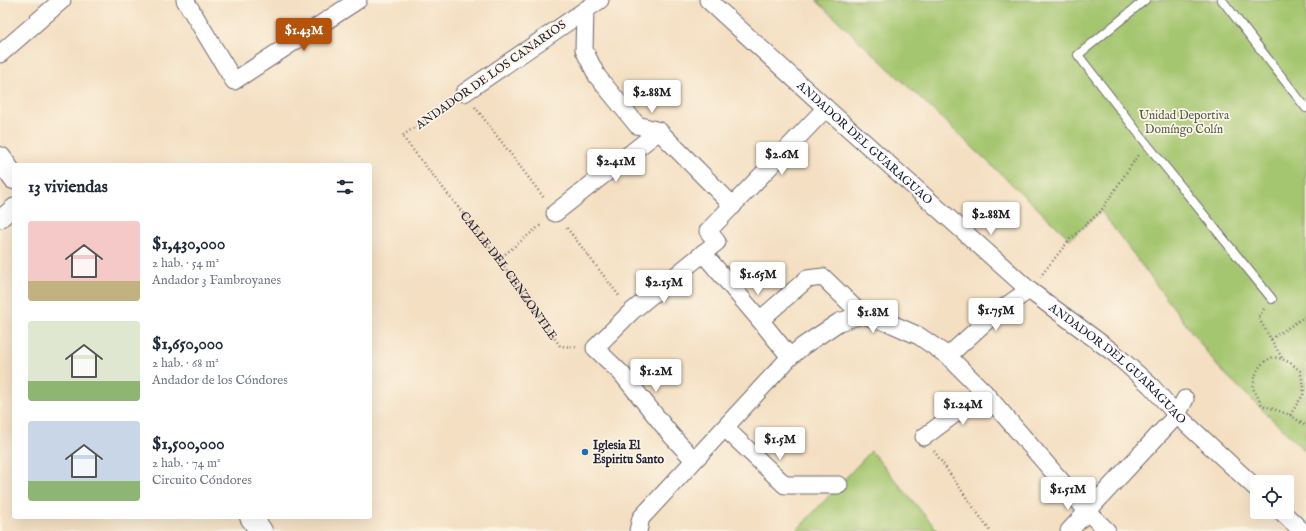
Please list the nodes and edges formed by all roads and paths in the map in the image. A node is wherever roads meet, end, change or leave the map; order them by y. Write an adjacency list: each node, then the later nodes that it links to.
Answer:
1 (62, 0): 9 (street)
2 (185, 0): 3 (street)
3 (358, 0)
4 (600, 0): 8 (street, ANDADOR DE LOS CANARIOS)
5 (708, 0): 11 (street, ANDADOR DEL GUARAGUAO)
6 (1145, 0): 15 (lane)
7 (1222, 0): 12 (lane)
8 (585, 10): 10 (street, ANDADOR DE LOS CANARIOS); 13 (street)
9 (0, 54)
10 (464, 93): 14 (path, ANDADOR DE LOS CANARIOS)
11 (826, 108): 18 (street); 24 (street, ANDADOR DEL GUARAGUAO)
12 (1306, 108)
13 (659, 131): 18 (street); 20 (street)
14 (402, 136): 23 (path, CALLE DEL CENZONTLE)
15 (1146, 143): 24 (path); 25 (lane)
16 (0, 158): 17 (main road)
17 (12, 175)
18 (733, 206): 22 (street)
19 (12, 209): 21 (street)
20 (555, 213): 23 (path)
21 (0, 219)
22 (703, 253): 28 (street); 30 (street)
23 (499, 259): 30 (path, CALLE DEL CENZONTLE)
24 (1029, 290): 31 (street); 36 (street, ANDADOR DEL GUARAGUAO)
25 (1272, 299): 29 (path)
26 (862, 315): 28 (street); 31 (street); 32 (street)
27 (1306, 316): 29 (path)
28 (760, 320): 32 (street)
29 (1270, 338): 33 (path)
30 (595, 348): 41 (street)
31 (948, 356): 34 (street)
32 (790, 357): 39 (street)
33 (1282, 358): 37 (path); 37 (path)
34 (984, 392): 40 (street); 44 (street)
35 (1185, 399): 36 (street)
36 (1177, 415): 42 (street, ANDADOR DEL GUARAGUAO); 44 (street)
37 (1290, 415): 38 (path)
38 (1306, 426)
39 (725, 428): 41 (street); 43 (street)
40 (924, 437): 49 (path)
41 (694, 460): 48 (street)
42 (1250, 483)
43 (839, 485)
44 (1088, 512): 50 (street); 51 (street)
45 (252, 519): 47 (main road)
46 (1289, 519): 52 (street)
47 (260, 531)
48 (638, 531)
49 (990, 531)
50 (1069, 531)
51 (1107, 531)
52 (1302, 531)

